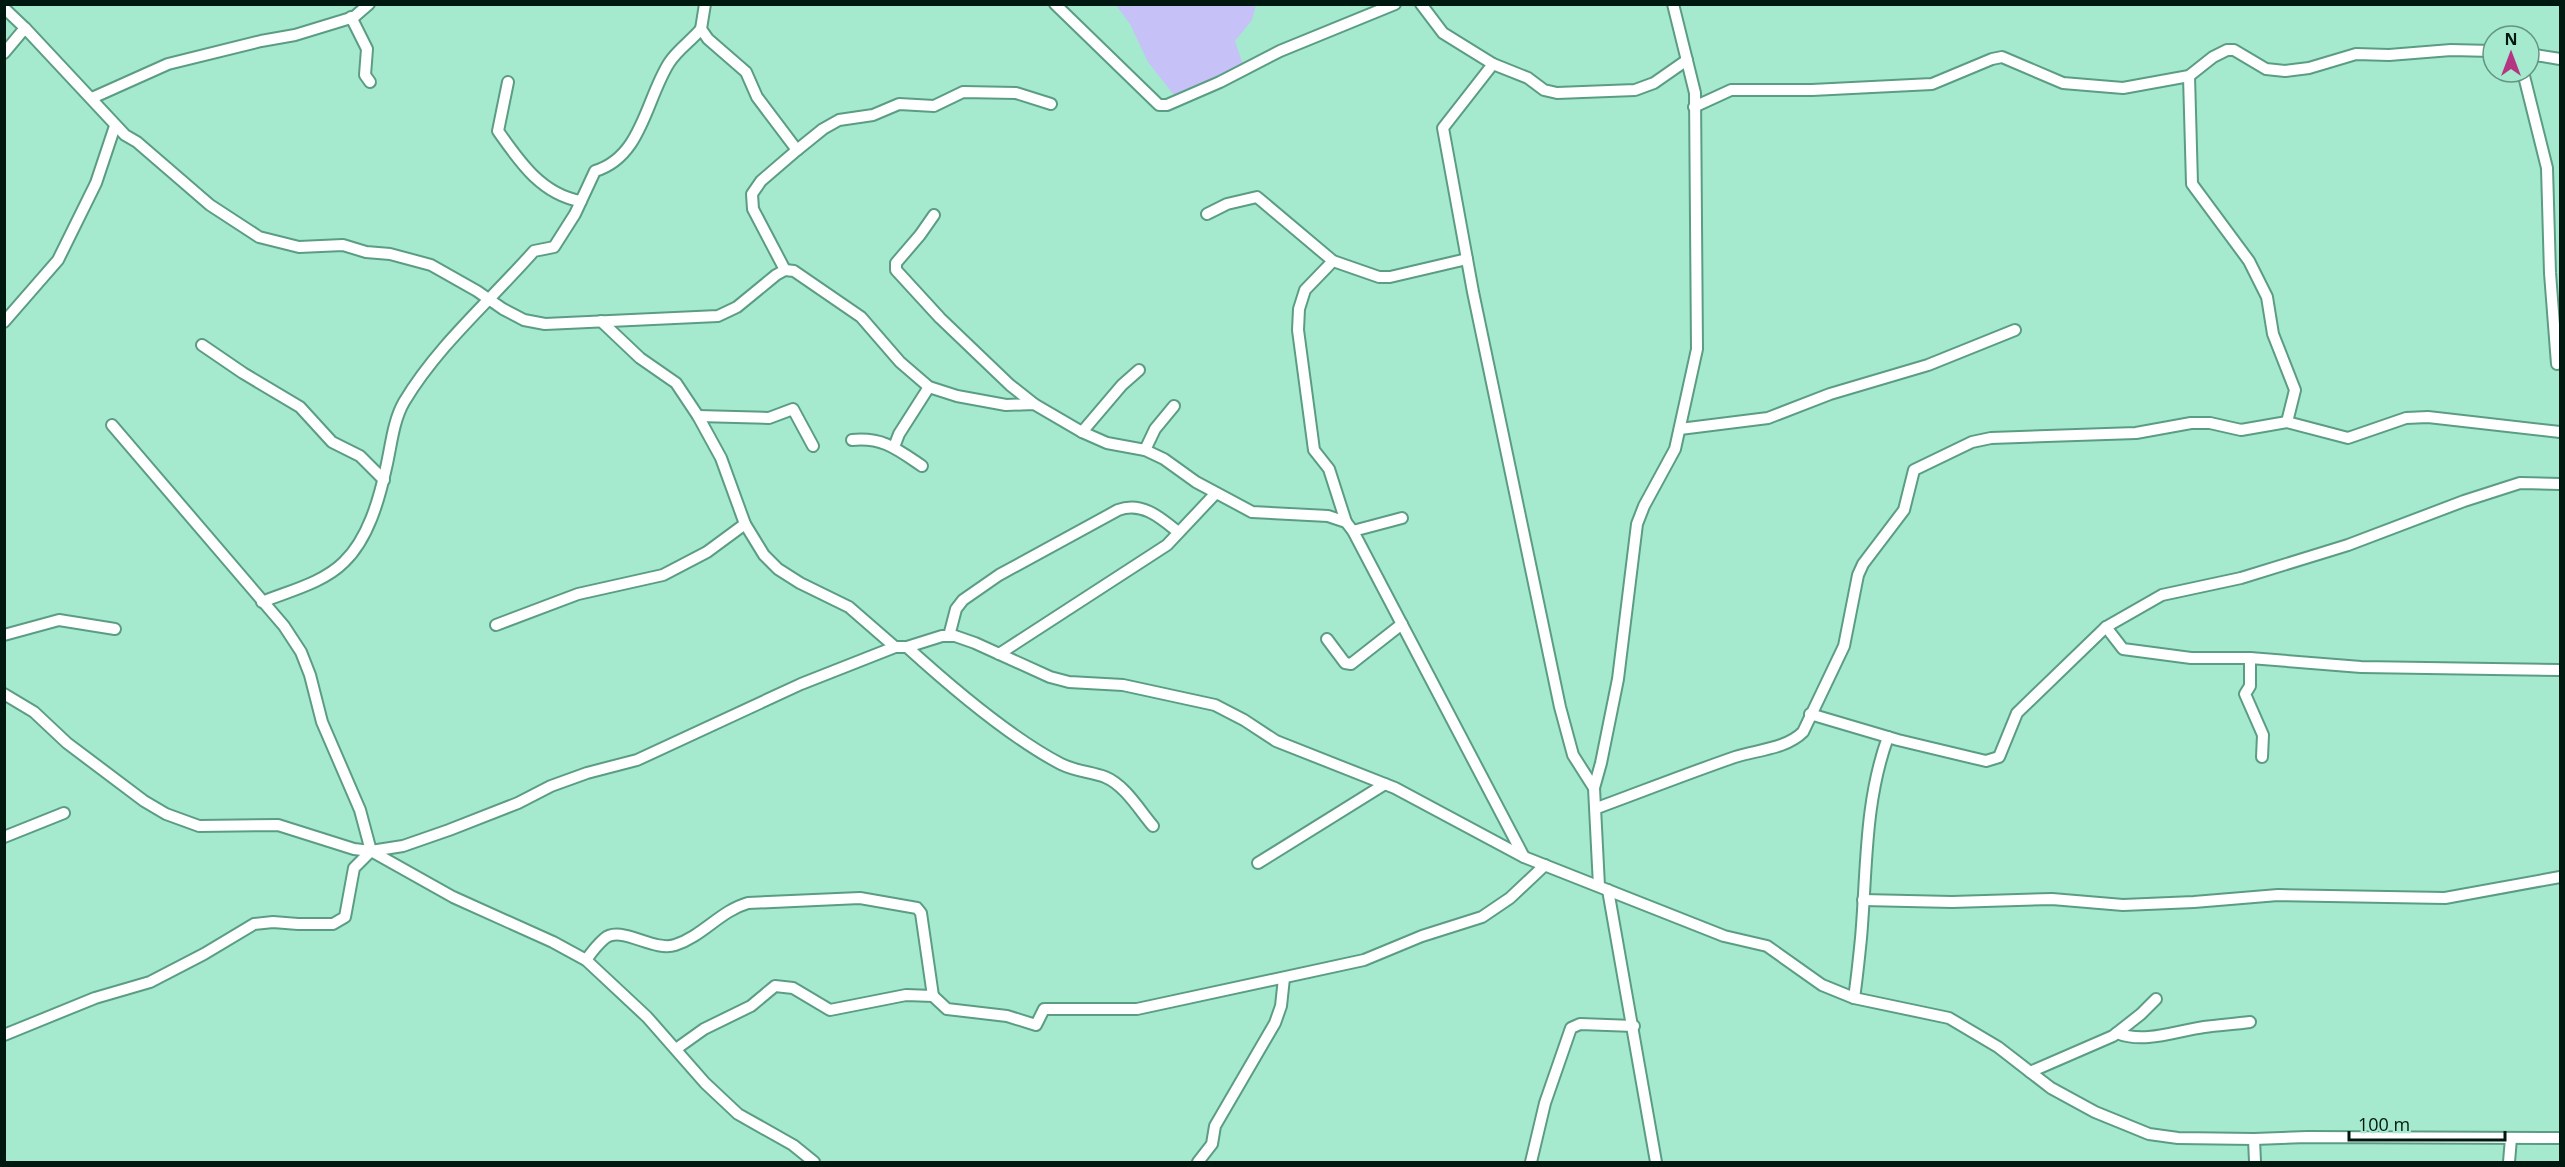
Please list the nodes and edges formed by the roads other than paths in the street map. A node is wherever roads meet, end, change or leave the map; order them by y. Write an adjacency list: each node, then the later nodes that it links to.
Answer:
1 (369, 4): 8 (street)
2 (705, 4): 10 (street)
3 (1055, 4): 4 (street)
4 (1395, 4)
5 (1421, 4): 16 (street)
6 (1672, 4): 15 (street)
7 (4, 8): 9 (street)
8 (351, 17): 18 (street); 21 (street)
9 (25, 27): 12 (street); 21 (street)
10 (701, 29): 25 (street); 26 (street)
11 (2481, 51): 17 (street)
12 (4, 53)
13 (2541, 56): 14 (street)
14 (2560, 59)
15 (1687, 60): 16 (street); 23 (street)
16 (1493, 64): 29 (street)
17 (2189, 76): 23 (street); 43 (street)
18 (370, 82)
19 (508, 82): 26 (street)
20 (2526, 84): 37 (street)
21 (92, 98): 24 (street)
22 (1051, 104): 25 (street)
23 (1694, 108): 45 (street)
24 (116, 126): 32 (street); 34 (street)
25 (796, 150): 31 (street)
26 (581, 201): 32 (street)
27 (934, 214): 40 (street)
28 (1207, 214): 30 (street)
29 (1467, 259): 30 (street); 78 (street)
30 (1333, 261): 58 (street)
31 (785, 270): 33 (street); 39 (street)
32 (489, 300): 33 (street); 53 (street)
33 (601, 321): 42 (street)
34 (4, 322)
35 (2015, 330): 45 (street)
36 (202, 345): 53 (street)
37 (2557, 364)
38 (1139, 370): 46 (street)
39 (929, 387): 40 (street); 50 (street)
40 (1034, 404): 46 (street)
41 (1174, 406): 51 (street)
42 (698, 416): 49 (street); 57 (street)
43 (2287, 422): 47 (street); 74 (street)
44 (112, 425): 60 (street)
45 (1680, 429): 78 (street)
46 (1082, 432): 51 (street)
47 (2560, 432)
48 (852, 440): 50 (street)
49 (813, 446)
50 (894, 447): 52 (street)
51 (1145, 450): 55 (street)
52 (922, 466)
53 (384, 480): 60 (street)
54 (2560, 484): 63 (street)
55 (1216, 493): 58 (street); 59 (street)
56 (1402, 518): 58 (street)
57 (745, 524): 62 (street); 68 (street)
58 (1349, 526): 61 (street)
59 (1178, 532): 66 (street); 70 (street)
60 (262, 602): 83 (street)
61 (1402, 624): 67 (street); 84 (street)
62 (496, 625)
63 (2106, 627): 71 (street); 75 (street)
64 (115, 628): 65 (street)
65 (4, 635)
66 (949, 636): 69 (street); 70 (street)
67 (1327, 639)
68 (895, 647): 69 (street); 83 (street)
69 (907, 647): 81 (street)
70 (999, 654): 77 (street)
71 (2250, 658): 72 (street); 76 (street)
72 (2560, 670)
73 (4, 694): 83 (street)
74 (1810, 714): 75 (street); 79 (street)
75 (1888, 737): 89 (street)
76 (2262, 757)
77 (1385, 784): 84 (street); 85 (street)
78 (1594, 788): 79 (street)
79 (1597, 808): 88 (street)
80 (64, 813): 82 (street)
81 (1154, 826)
82 (4, 837)
83 (370, 851): 90 (street); 98 (street)
84 (1524, 857): 86 (street)
85 (1258, 863)
86 (1545, 865): 88 (street); 91 (street)
87 (2560, 878): 89 (street)
88 (1603, 888): 93 (street); 96 (street)
89 (1863, 900): 93 (street)
90 (586, 960): 92 (street); 99 (street)
91 (1284, 978): 92 (street); 105 (street)
92 (933, 996): 99 (street)
93 (1854, 998): 100 (street)
94 (2156, 999): 97 (street)
95 (2250, 1022): 97 (street)
96 (1634, 1026): 106 (street); 107 (street)
97 (2117, 1033): 100 (street)
98 (4, 1035)
99 (676, 1049): 104 (street)
100 (2030, 1072): 103 (street)
101 (2560, 1137): 102 (street)
102 (2511, 1138): 103 (street); 109 (street)
103 (2254, 1139): 108 (street)
104 (814, 1162)
105 (1198, 1162)
106 (1531, 1162)
107 (1656, 1162)
108 (2255, 1162)
109 (2509, 1162)

